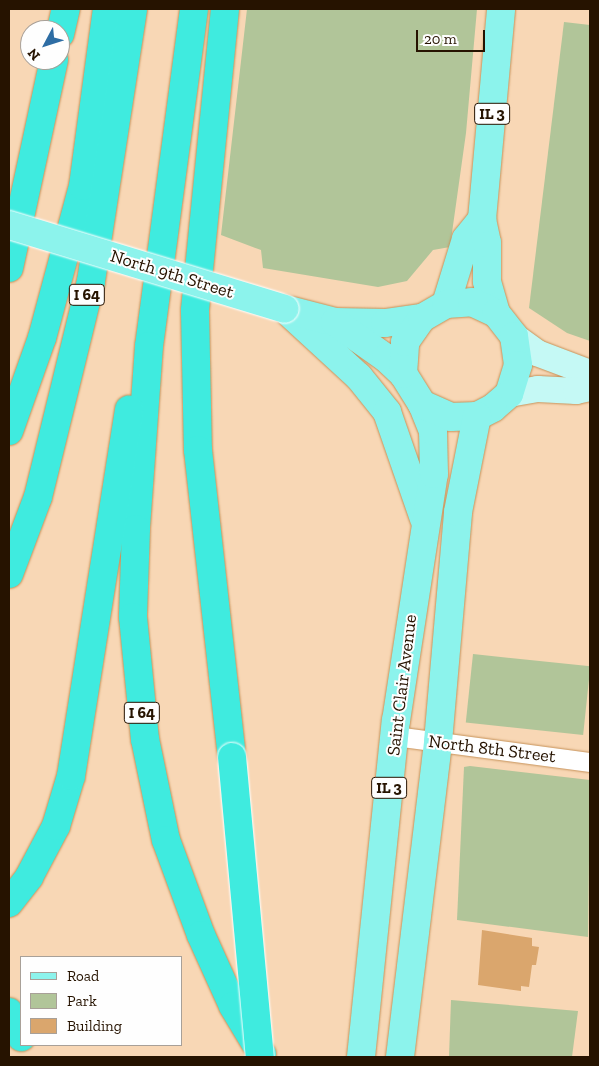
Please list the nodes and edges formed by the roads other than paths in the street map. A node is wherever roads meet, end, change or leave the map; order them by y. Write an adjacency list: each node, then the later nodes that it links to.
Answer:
1 (107, 9): 23 (highway)
2 (133, 9): 25 (highway, I 64)
3 (194, 9): 16 (highway, I 64)
4 (225, 9): 35 (highway, bridge)
5 (501, 9): 7 (main road, IL 3)
6 (52, 70): 9 (highway)
7 (482, 219): 10 (main road); 12 (main road, IL 3)
8 (9, 225): 11 (main road, North 9th Street, bridge)
9 (9, 268)
10 (446, 304): 12 (main road); 13 (main road)
11 (285, 309): 14 (main road, North 9th Street); 24 (main road)
12 (496, 313): 15 (main road)
13 (422, 318): 14 (main road, North 9th Street); 18 (main road)
14 (335, 322): 18 (main road, North 9th Street)
15 (514, 336): 17 (main road); 20 (main road)
16 (149, 346): 29 (highway); 36 (highway, I 64)
17 (590, 373)
18 (403, 374): 21 (main road)
19 (590, 388): 20 (main road)
20 (509, 394): 22 (main road)
21 (422, 404): 22 (main road); 24 (main road, Saint Clair Avenue / IL 3)
22 (476, 416): 27 (main road)
23 (9, 431)
24 (424, 520): 26 (main road, Saint Clair Avenue / IL 3)
25 (9, 574)
26 (395, 736): 27 (street, North 8th Street); 37 (main road, Saint Clair Avenue / IL 3)
27 (438, 742): 28 (street, North 8th Street); 33 (main road)
28 (590, 762)
29 (9, 903)
30 (9, 1012): 31 (highway)
31 (20, 1035)
32 (26, 1046): 34 (highway)
33 (406, 1051)
34 (32, 1057)
35 (260, 1057)
36 (264, 1057)
37 (361, 1057)

